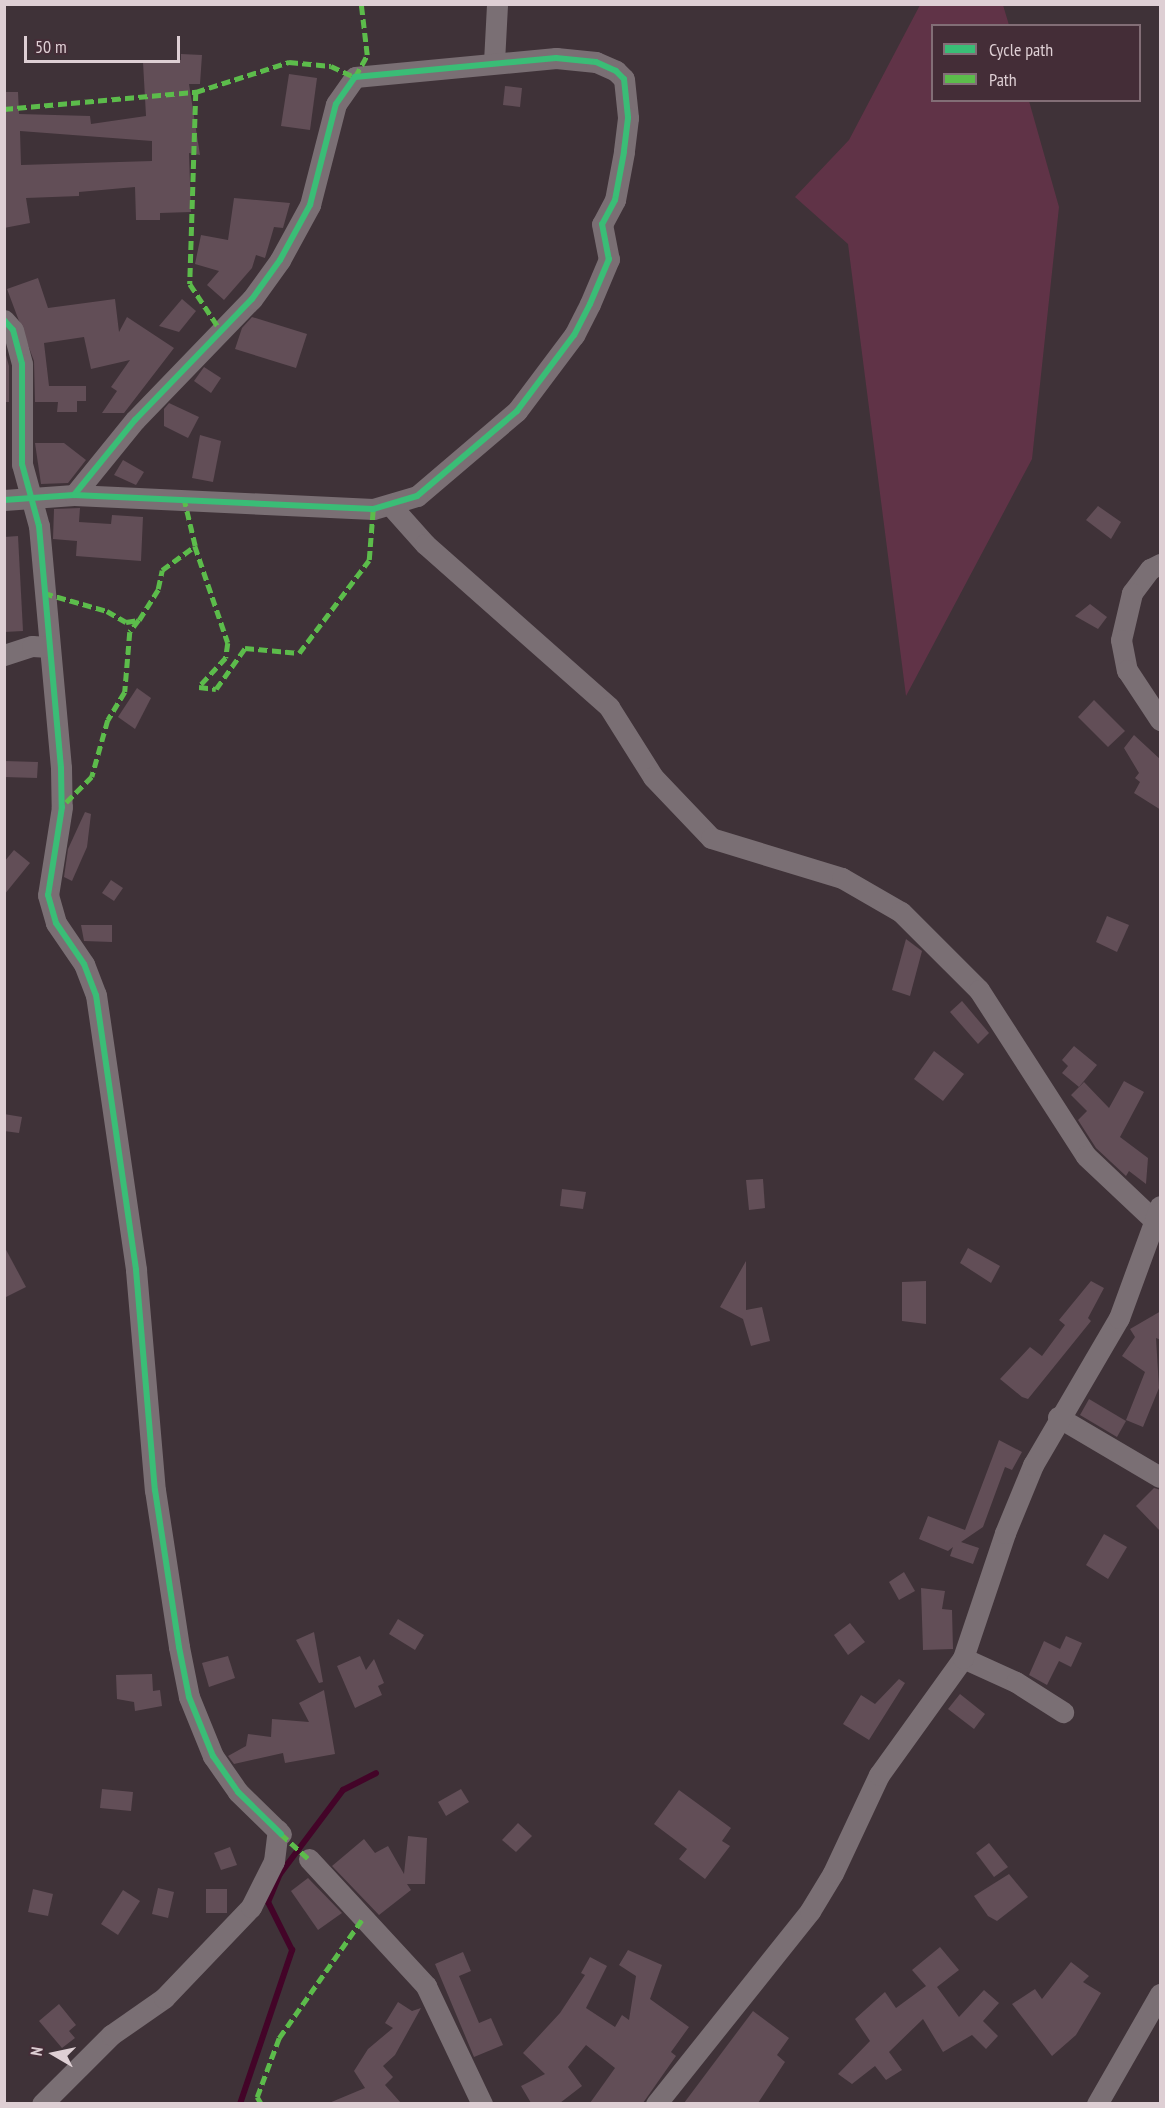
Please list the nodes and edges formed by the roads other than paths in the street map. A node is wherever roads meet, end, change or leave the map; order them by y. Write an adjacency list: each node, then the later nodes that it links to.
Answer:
1 (497, 4): 2 (street)
2 (494, 62): 4 (street); 7 (street)
3 (4, 320): 5 (street)
4 (74, 495): 5 (street); 7 (street)
5 (30, 498): 6 (street); 9 (street)
6 (4, 500)
7 (392, 507): 12 (street)
8 (1161, 564): 11 (street)
9 (49, 647): 10 (street); 19 (street)
10 (4, 655)
11 (1161, 720)
12 (1157, 1213): 13 (street)
13 (1058, 1417): 14 (street); 15 (street)
14 (1161, 1477)
15 (963, 1658): 16 (street); 21 (street)
16 (1063, 1712)
17 (309, 1859): 20 (street)
18 (1161, 1994): 22 (street)
19 (42, 2103)
20 (482, 2103)
21 (656, 2103)
22 (1097, 2103)

